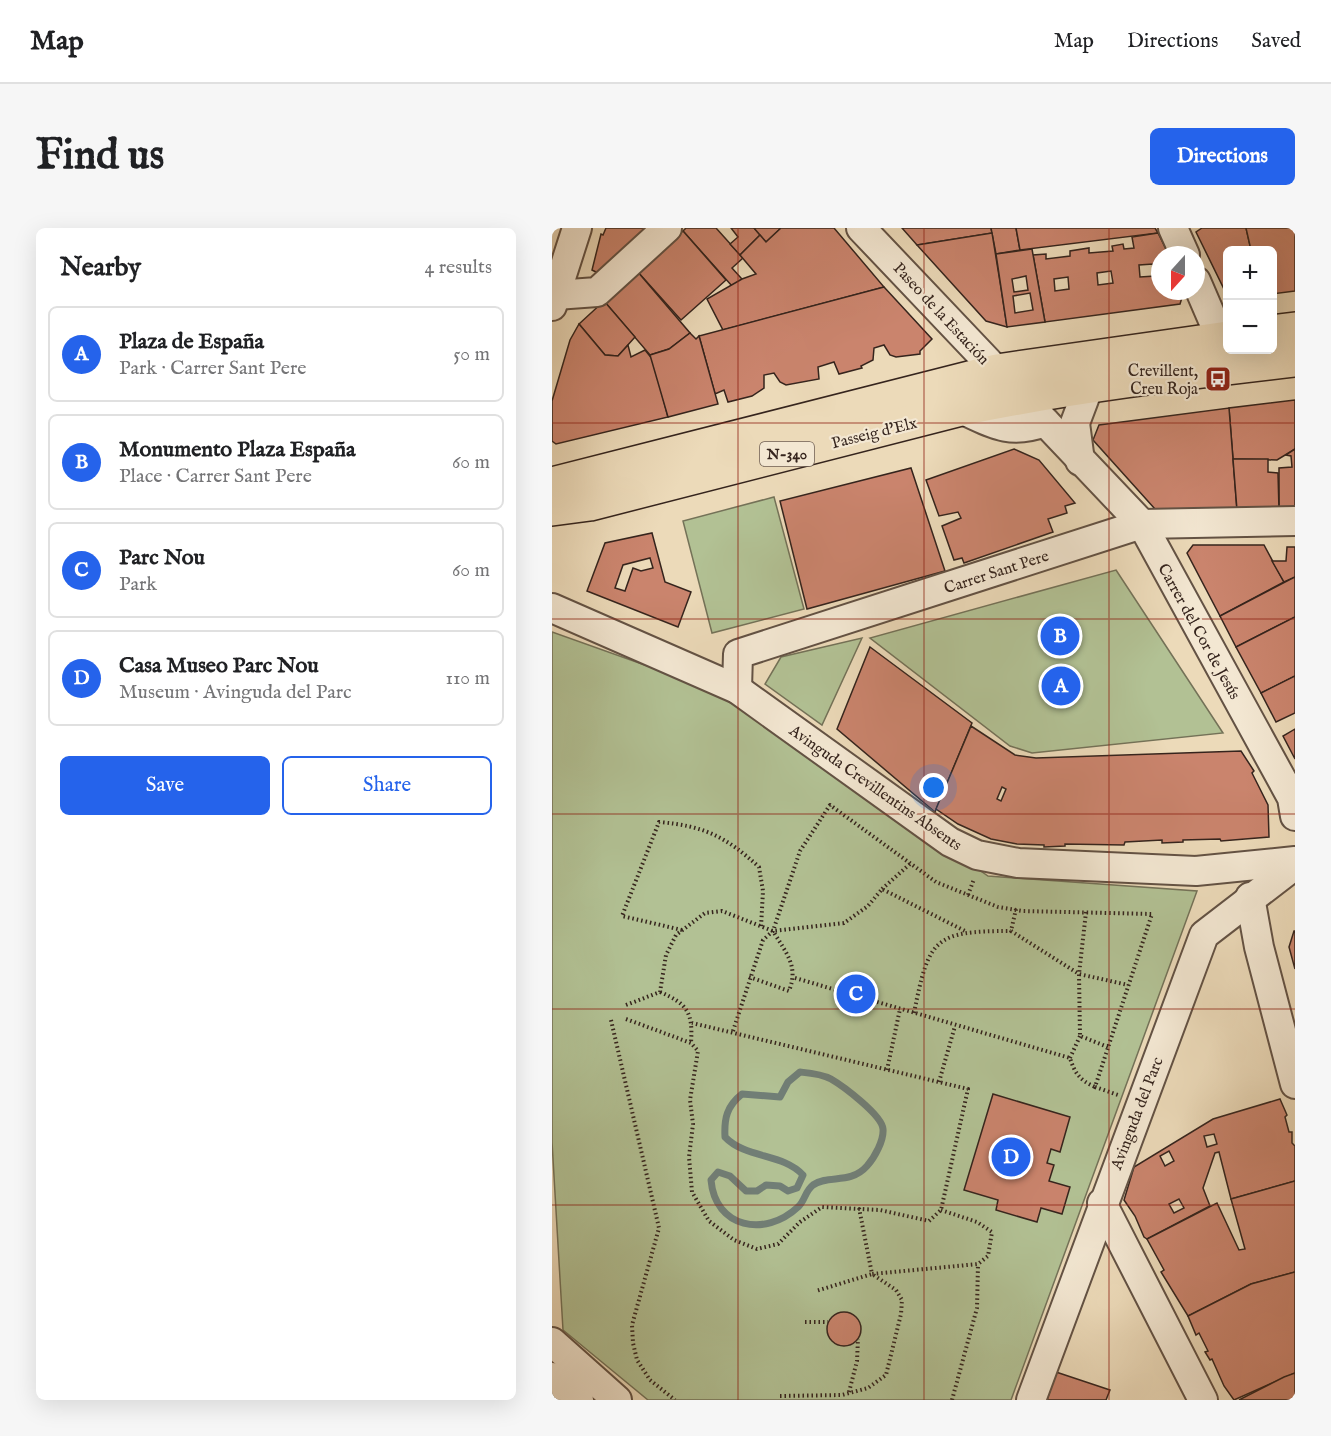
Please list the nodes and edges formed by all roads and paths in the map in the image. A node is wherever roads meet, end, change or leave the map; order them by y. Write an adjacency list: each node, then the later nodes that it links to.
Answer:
1 (577, 228): 7 (street)
2 (667, 228): 7 (street)
3 (861, 228): 13 (street, Paseo de la Estación)
4 (1173, 228): 5 (street)
5 (1181, 246)
6 (1205, 300): 10 (street)
7 (554, 301)
8 (1295, 329): 9 (highway)
9 (1277, 331)
10 (1223, 337)
11 (1223, 339): 13 (highway, N-340)
12 (1295, 360): 14 (highway, N-340)
13 (997, 371): 15 (street, Carrer del Cor de Jesús); 19 (highway, Passeig d'Elx / N-340)
14 (1089, 386): 15 (highway, N-340); 18 (street)
15 (1022, 397): 16 (highway, Passeig d'Elx / N-340); 17 (street, Carrer del Cor de Jesús)
16 (961, 409): 17 (street); 20 (highway, Passeig d'Elx / N-340)
17 (1045, 422): 18 (street, Carrer del Cor de Jesús)
18 (1080, 461): 22 (street, Carrer del Cor de Jesús)
19 (552, 484)
20 (552, 510)
21 (1295, 521): 22 (street, Carrer Sant Pere)
22 (1142, 524): 24 (street, Carrer Sant Pere); 25 (street, Carrer del Cor de Jesús)
23 (553, 607): 24 (street, Avinguda Crevillentins Absents)
24 (737, 688): 27 (street, Avinguda Crevillentins Absents)
25 (1295, 816)
26 (911, 863): 28 (path); 30 (path); 34 (path)
27 (1295, 863): 29 (street, Avinguda del Parc)
28 (882, 889): 34 (path); 35 (path)
29 (1250, 897): 56 (street); 59 (street, Avinguda del Parc)
30 (1016, 909): 31 (path); 36 (path)
31 (1086, 912): 37 (path); 40 (path)
32 (761, 927): 33 (path); 33 (path); 34 (path)
33 (683, 930): 41 (path)
34 (774, 931): 38 (path); 39 (path)
35 (965, 931): 36 (path); 44 (path)
36 (1011, 931): 37 (path)
37 (1079, 974): 40 (path); 50 (path)
38 (749, 978): 39 (path); 49 (path)
39 (795, 978): 43 (path)
40 (1128, 985): 52 (path)
41 (660, 992): 42 (path); 47 (path)
42 (626, 1005)
43 (900, 1009): 44 (path); 54 (path)
44 (914, 1013): 48 (path)
45 (611, 1020): 74 (path)
46 (626, 1020): 51 (path)
47 (692, 1023): 49 (path); 51 (path)
48 (955, 1026): 53 (path); 55 (path)
49 (733, 1031): 54 (path)
50 (1080, 1036): 52 (path); 53 (path)
51 (691, 1043): 60 (path)
52 (1108, 1047): 57 (path)
53 (1070, 1058): 57 (path)
54 (887, 1071): 55 (path)
55 (939, 1082): 61 (path)
56 (1295, 1084)
57 (1095, 1087): 58 (path)
58 (1122, 1097)
59 (1102, 1203): 76 (street, Avinguda del Parc); 77 (street)
60 (860, 1208): 61 (path); 63 (path)
61 (941, 1210): 62 (path)
62 (978, 1264): 63 (path); 75 (path)
63 (872, 1274): 64 (path); 70 (path)
64 (816, 1291)
65 (828, 1322): 66 (path)
66 (806, 1323)
67 (858, 1340): 70 (path)
68 (552, 1342): 73 (street)
69 (552, 1377): 72 (street)
70 (848, 1393): 71 (path)
71 (780, 1396)
72 (579, 1400)
73 (617, 1400)
74 (675, 1400)
75 (952, 1400)
76 (1031, 1400)
77 (1203, 1400)

